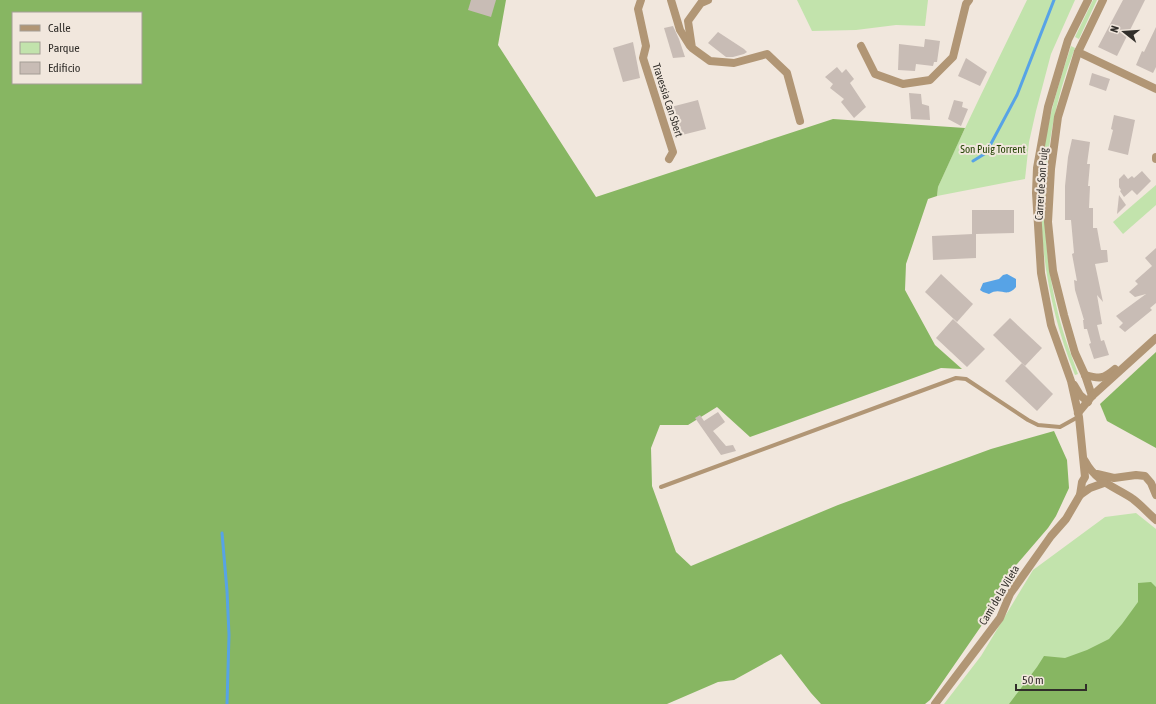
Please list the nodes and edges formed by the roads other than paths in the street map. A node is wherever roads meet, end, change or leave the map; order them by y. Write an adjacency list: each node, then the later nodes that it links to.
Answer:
1 (641, 0): 12 (street, Travessia Can Sbert)
2 (671, 0): 8 (street)
3 (708, 0): 8 (street)
4 (969, 0): 7 (street)
5 (1088, 0): 16 (street, Carrer de Son Puig)
6 (1103, 0): 9 (street, Carrer de Son Puig)
7 (861, 46)
8 (692, 48): 11 (street)
9 (1078, 52): 10 (street); 15 (street, Carrer de Son Puig)
10 (1156, 89)
11 (800, 121)
12 (669, 159)
13 (1156, 338): 14 (street)
14 (1125, 366): 15 (street); 17 (street)
15 (1085, 375): 17 (street, Carrer de Son Puig)
16 (1071, 381): 17 (street, Carrer de Son Puig); 18 (street, Carrer de Son Puig)
17 (1090, 399): 18 (street)
18 (1078, 415): 19 (street, Camí de la Vileta); 22 (lane)
19 (1083, 456): 20 (street); 23 (street, Camí de la Vileta)
20 (1094, 473): 21 (street); 24 (street)
21 (1104, 483): 23 (street); 25 (street)
22 (661, 487)
23 (1080, 495): 26 (street, Camí de la Vileta)
24 (1156, 495)
25 (1156, 520)
26 (935, 704)

